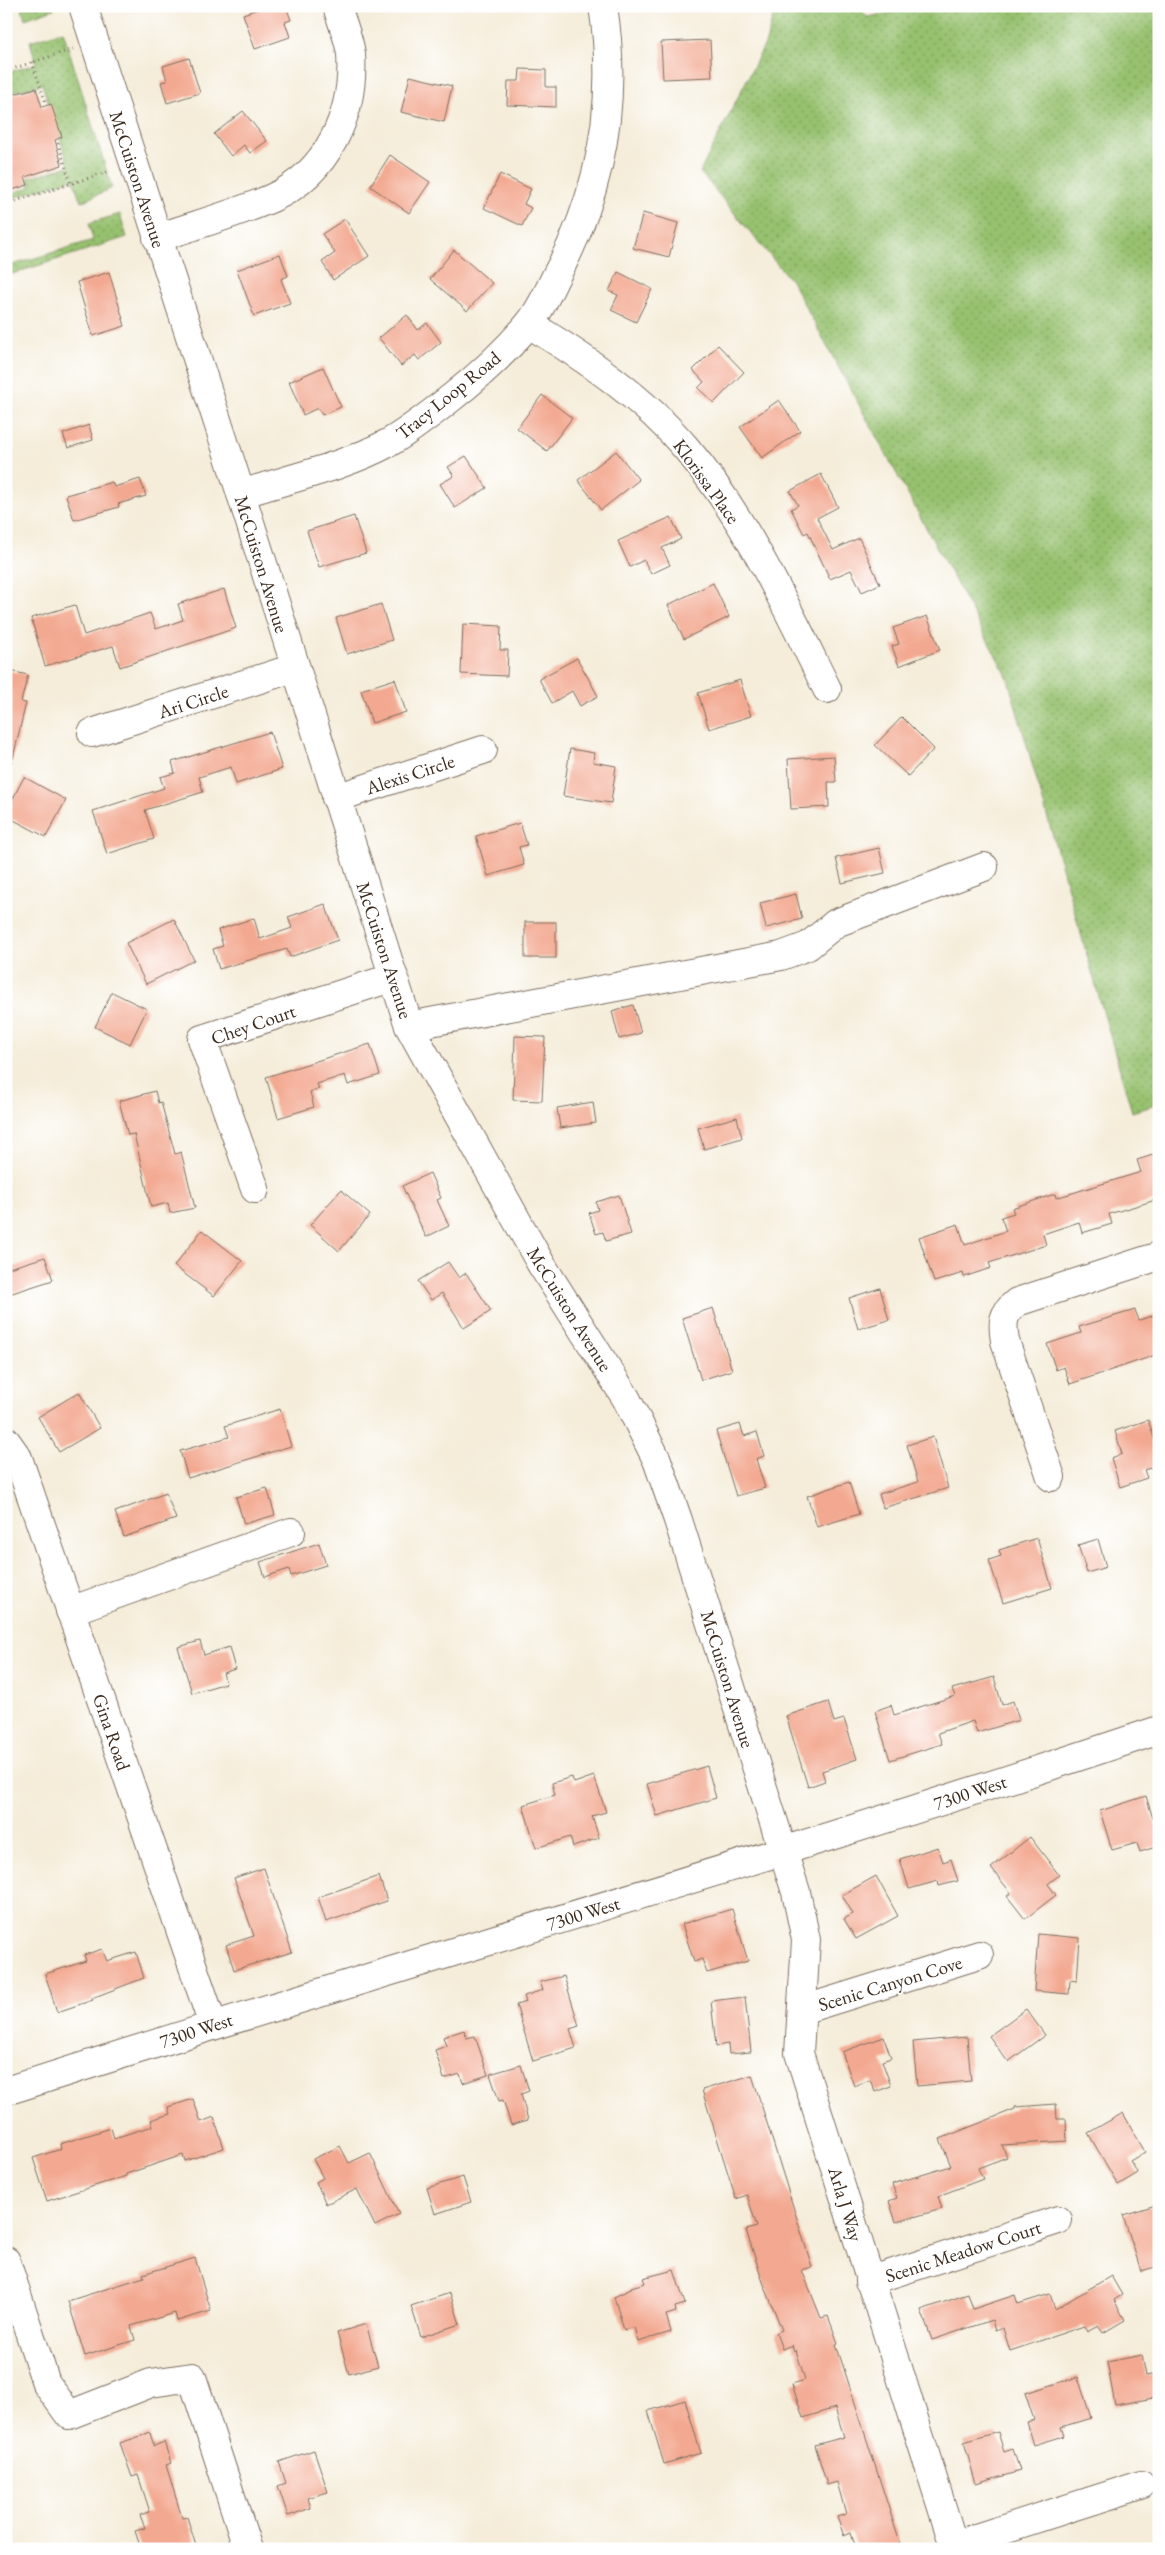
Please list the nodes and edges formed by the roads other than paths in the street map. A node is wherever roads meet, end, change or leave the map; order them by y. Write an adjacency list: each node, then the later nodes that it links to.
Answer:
1 (83, 6): 4 (street, McCuiston Avenue)
2 (337, 6): 4 (street)
3 (603, 6): 5 (street, Tracy Loop Road)
4 (157, 238): 6 (street, McCuiston Avenue)
5 (529, 324): 6 (street, Tracy Loop Road); 8 (street, Klorissa Place)
6 (241, 494): 7 (street, McCuiston Avenue)
7 (294, 668): 9 (street, Ari Circle); 11 (street, McCuiston Avenue)
8 (827, 689)
9 (92, 733)
10 (483, 750): 11 (street, Alexis Circle)
11 (336, 798): 13 (street, McCuiston Avenue)
12 (984, 867): 14 (street)
13 (394, 977): 14 (street, McCuiston Avenue); 15 (street, Chey Court)
14 (409, 1026): 22 (street, McCuiston Avenue)
15 (255, 1189)
16 (1159, 1256): 18 (street)
17 (6, 1441): 20 (street, Gina Road)
18 (1051, 1477)
19 (291, 1532): 20 (street)
20 (70, 1611): 25 (street, Gina Road)
21 (1159, 1730): 22 (street, 7300 West)
22 (783, 1852): 24 (street, Arla J Way); 25 (street, 7300 West)
23 (979, 1955): 24 (street, Scenic Canyon Cove)
24 (802, 2010): 29 (street, Arla J Way)
25 (212, 2025): 26 (street, 7300 West)
26 (6, 2091)
27 (1058, 2220): 29 (street, Scenic Meadow Court)
28 (6, 2261): 32 (street)
29 (869, 2281): 31 (street, Arla J Way)
30 (1141, 2485): 31 (street)
31 (955, 2547)
32 (248, 2549)

